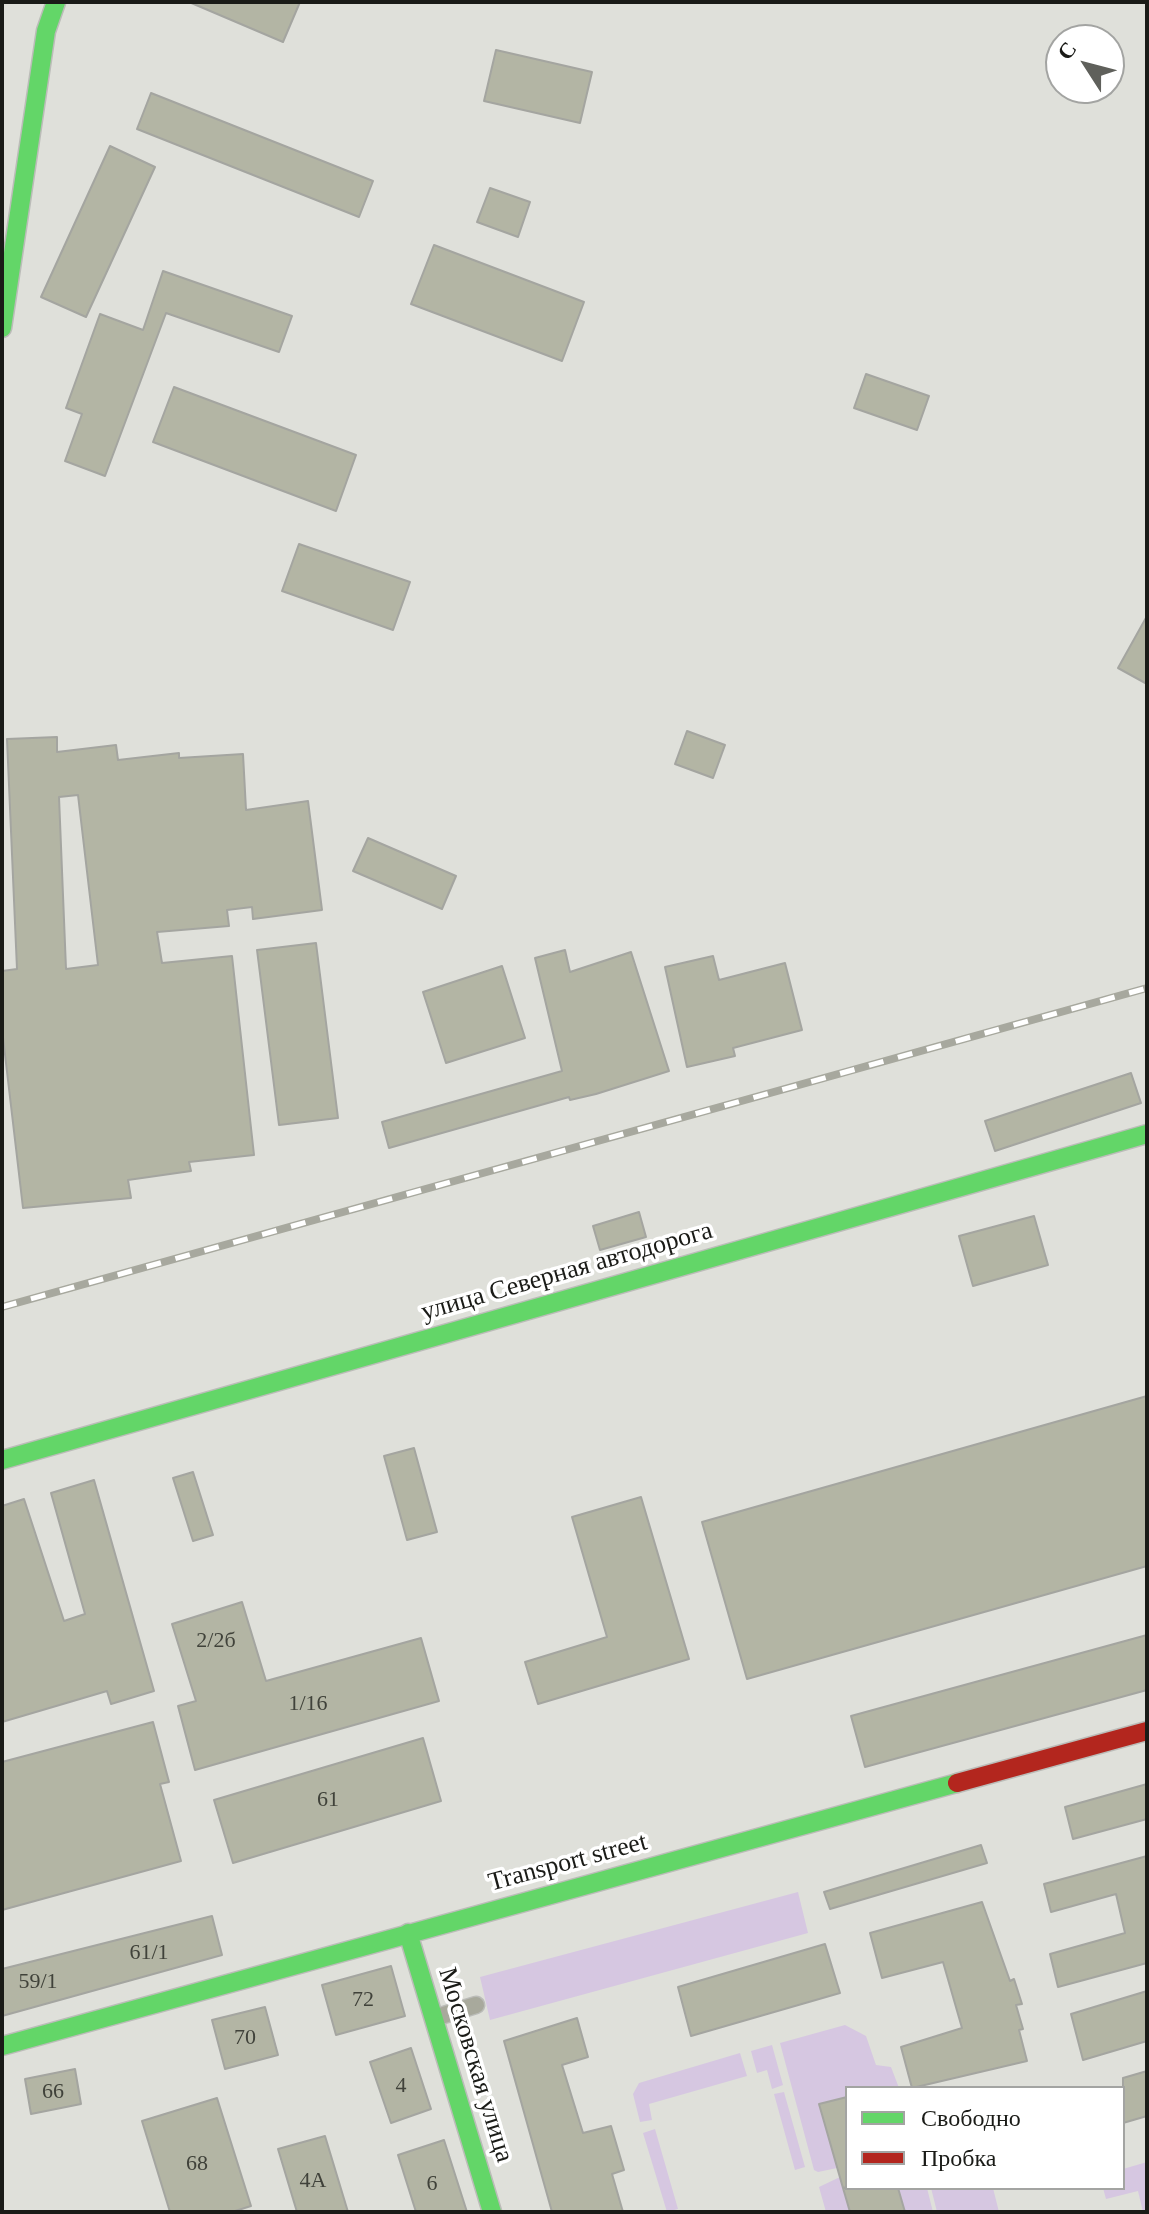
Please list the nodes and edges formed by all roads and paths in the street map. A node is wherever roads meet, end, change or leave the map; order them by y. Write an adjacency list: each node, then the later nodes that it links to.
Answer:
1 (56, 2): 2 (street)
2 (2, 328)
3 (1147, 1134): 4 (street, улица Северная автодорога)
4 (2, 1460)
5 (1147, 1731): 6 (street, Transport street)
6 (408, 1933): 8 (street, Московская улица); 9 (street, Transport street)
7 (476, 2005): 8 (street)
8 (434, 2018): 10 (street, Московская улица)
9 (2, 2046)
10 (492, 2212)

